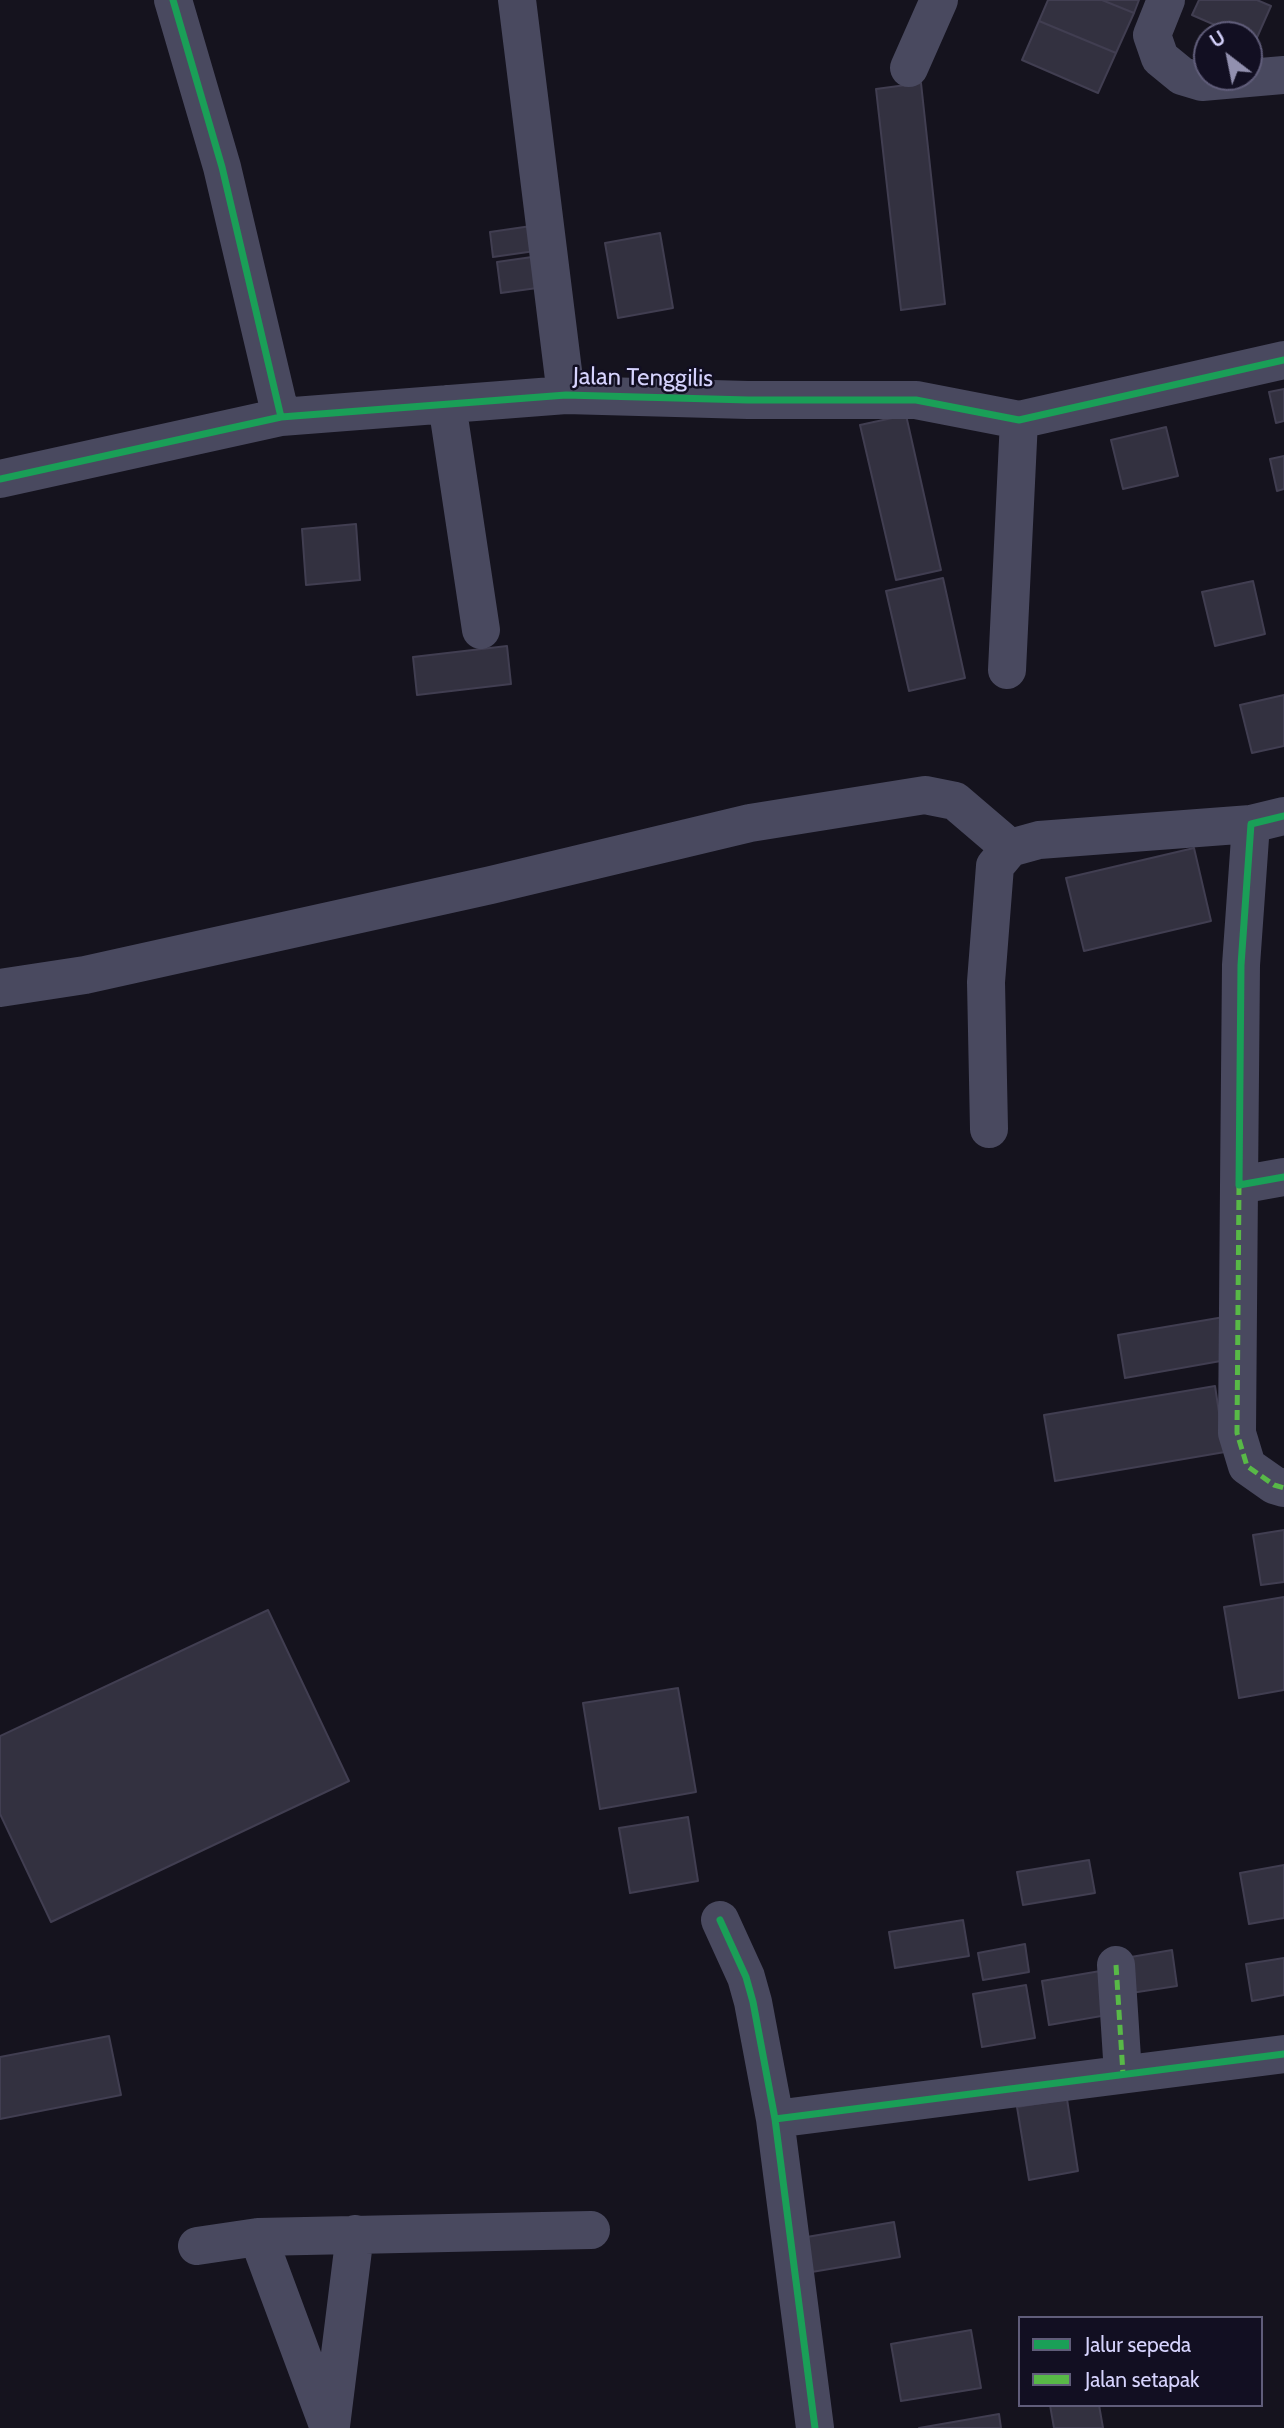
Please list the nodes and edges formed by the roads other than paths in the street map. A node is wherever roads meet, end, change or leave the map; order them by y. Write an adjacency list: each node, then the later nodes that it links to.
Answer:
1 (173, 0): 10 (street)
2 (517, 0): 8 (street)
3 (939, 0): 5 (street)
4 (1166, 0): 6 (street)
5 (909, 68)
6 (1284, 75)
7 (1284, 360): 11 (street, Jalan Tenggilis)
8 (566, 395): 9 (street, Jalan Tenggilis); 11 (street, Jalan Tenggilis)
9 (447, 404): 10 (street, Jalan Tenggilis); 13 (street)
10 (281, 416): 12 (street, Jalan Tenggilis)
11 (1019, 420): 14 (street)
12 (0, 480)
13 (481, 630)
14 (1007, 670)
15 (1267, 820): 16 (street); 20 (street)
16 (1010, 848): 17 (street); 18 (street)
17 (0, 988)
18 (989, 1129)
19 (1284, 1177): 20 (street)
20 (1239, 1185): 21 (street)
21 (1284, 1488)
22 (720, 1920): 26 (street)
23 (1116, 1965): 25 (street)
24 (1284, 2054): 25 (street)
25 (1123, 2074): 26 (street)
26 (775, 2119): 32 (street)
27 (591, 2231): 28 (street)
28 (355, 2234): 29 (street); 31 (street)
29 (258, 2237): 30 (street); 31 (street)
30 (197, 2246)
31 (330, 2428)
32 (815, 2428)

